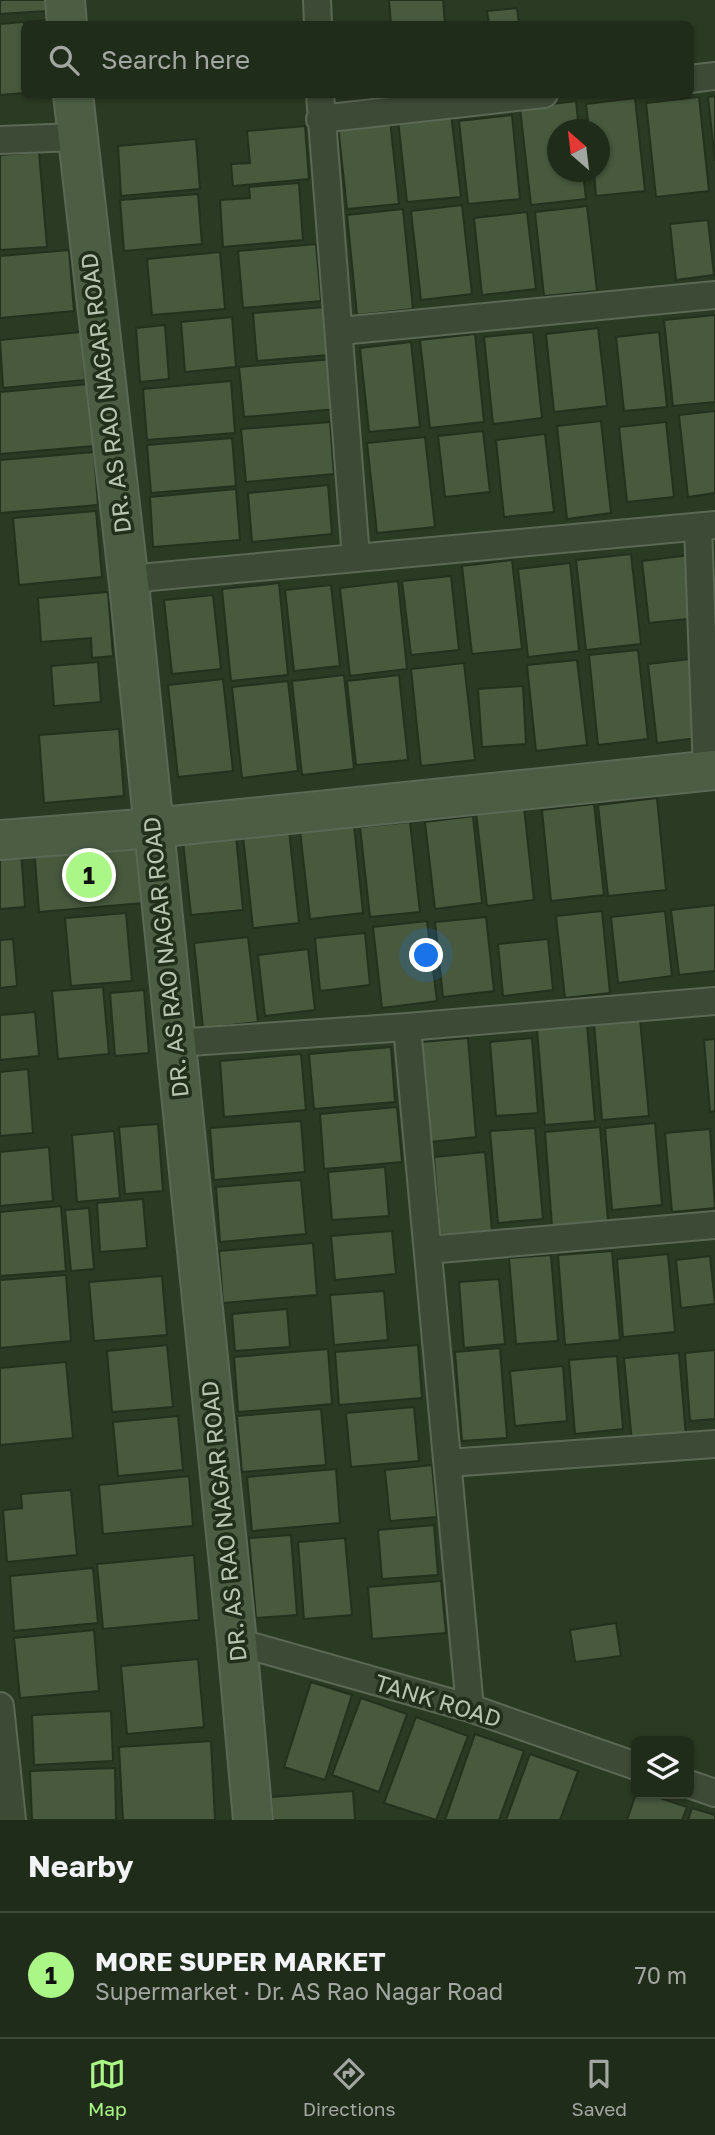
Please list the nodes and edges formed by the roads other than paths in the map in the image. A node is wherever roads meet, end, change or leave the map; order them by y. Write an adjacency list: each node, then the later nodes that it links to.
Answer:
1 (65, 0): 3 (street)
2 (317, 0): 4 (street)
3 (67, 21)
4 (318, 21)
5 (715, 76): 6 (street)
6 (694, 79)
7 (73, 98): 10 (street, DR. AS RAO NAGAR ROAD)
8 (475, 98): 9 (street)
9 (320, 107): 13 (street)
10 (76, 136): 11 (street); 16 (street, DR. AS RAO NAGAR ROAD)
11 (0, 140)
12 (715, 295): 13 (street)
13 (340, 331): 15 (street)
14 (706, 526): 15 (street); 17 (street)
15 (356, 558): 16 (street)
16 (129, 584): 18 (street, DR. AS RAO NAGAR ROAD)
17 (711, 770): 18 (street)
18 (153, 828): 19 (street); 22 (street, DR. AS RAO NAGAR ROAD)
19 (0, 840)
20 (715, 1001): 21 (street)
21 (407, 1027): 22 (street); 24 (street)
22 (175, 1043): 27 (street, DR. AS RAO NAGAR ROAD)
23 (715, 1224): 24 (street)
24 (428, 1250): 26 (street)
25 (715, 1444): 26 (street)
26 (448, 1462): 29 (street)
27 (237, 1642): 29 (street, TANK ROAD); 34 (street, DR. AS RAO NAGAR ROAD)
28 (0, 1706): 33 (street)
29 (470, 1708): 30 (street, TANK ROAD)
30 (631, 1764)
31 (694, 1786): 32 (street)
32 (715, 1793)
33 (12, 1820)
34 (253, 1820)

